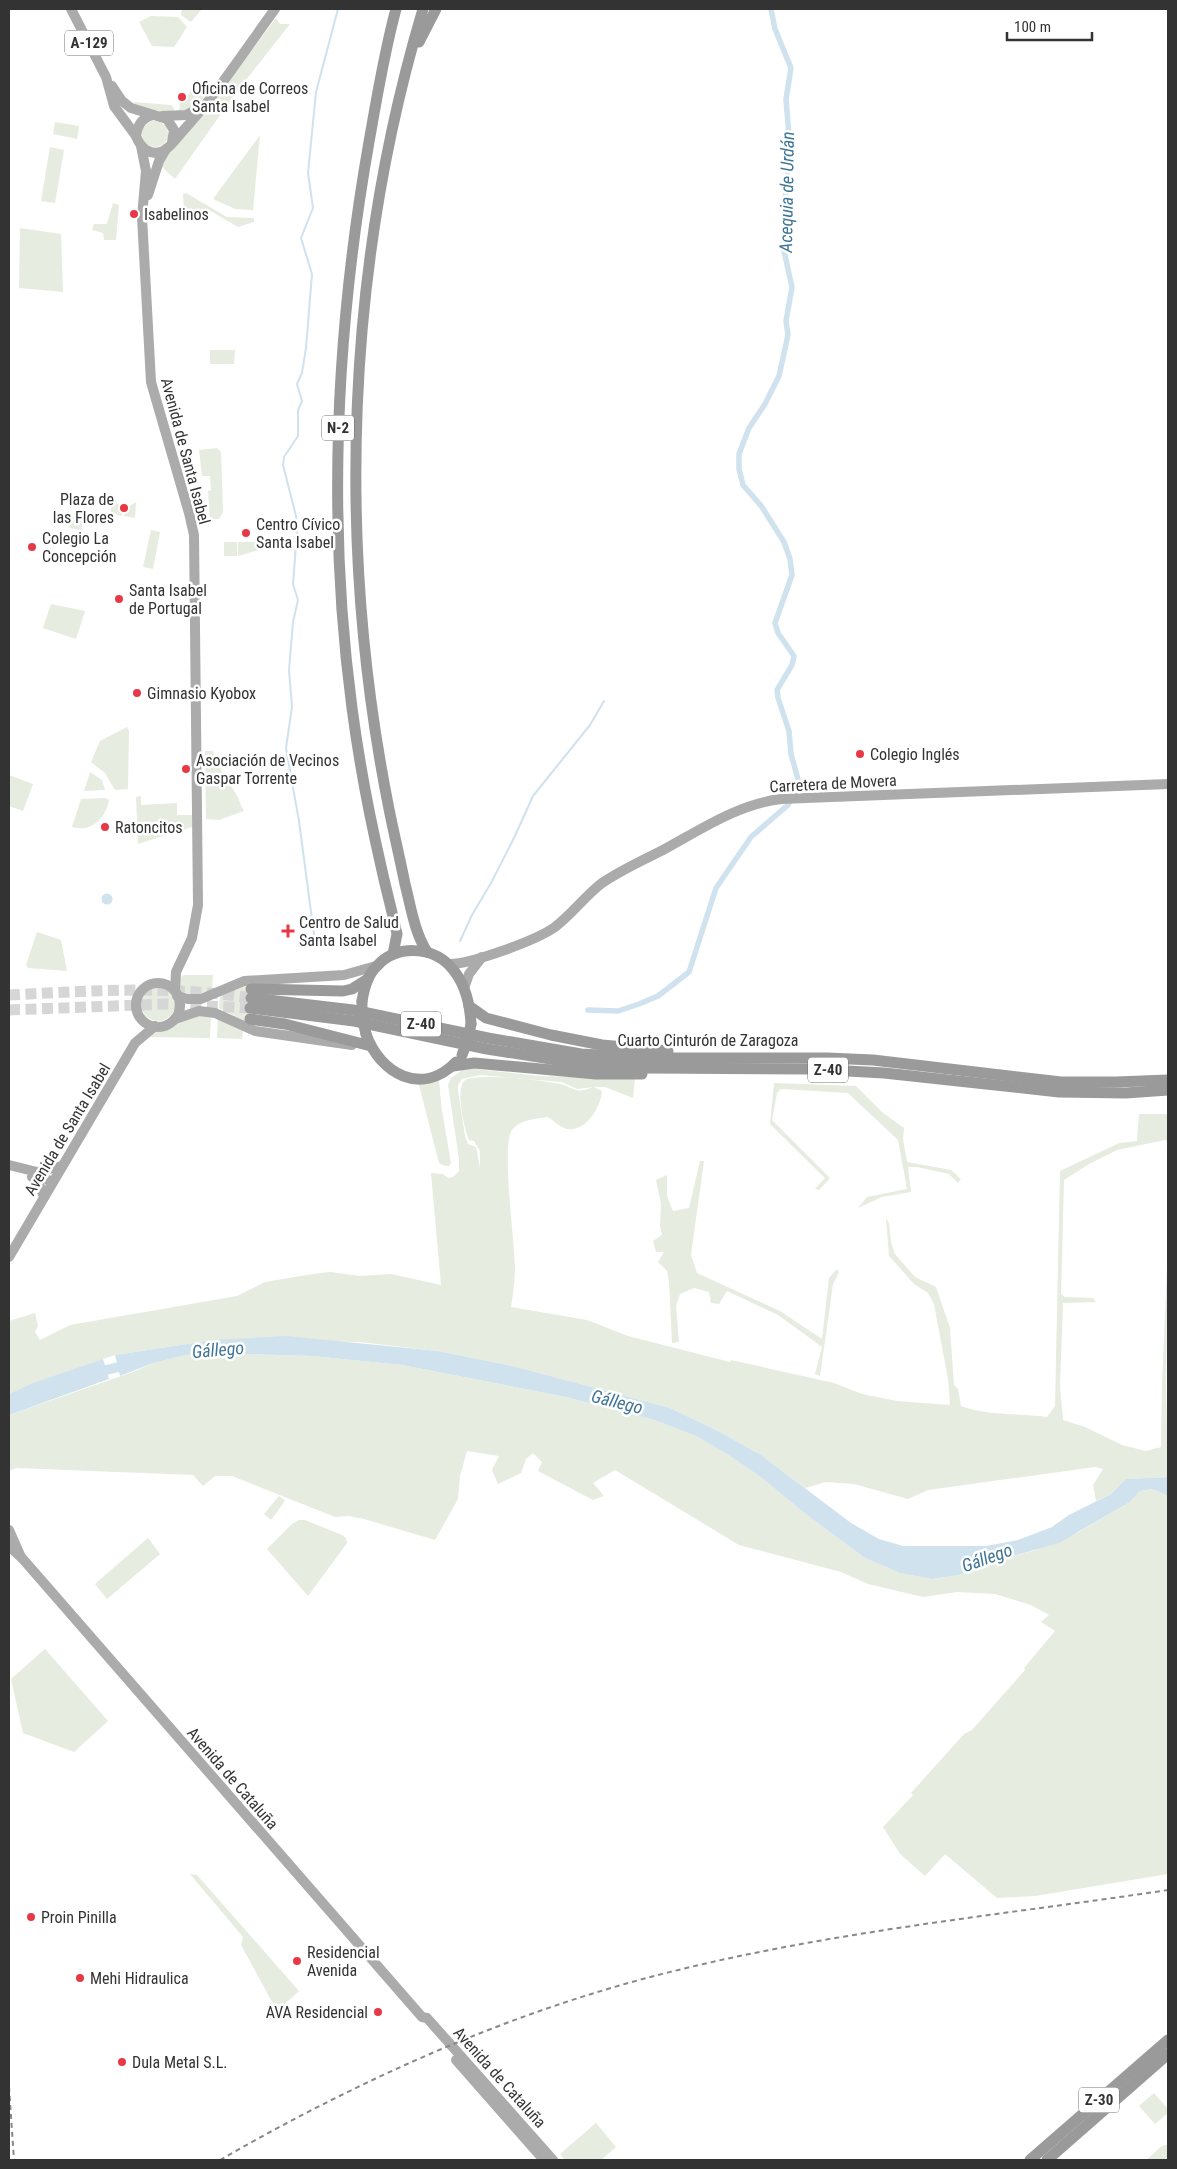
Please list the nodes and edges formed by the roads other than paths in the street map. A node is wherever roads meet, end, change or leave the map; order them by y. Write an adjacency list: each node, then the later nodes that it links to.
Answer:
1 (71, 9): 8 (main road, A-129)
2 (276, 9): 9 (main road, Avenida de Santa Isabel)
3 (396, 9): 10 (highway)
4 (403, 9): 10 (highway, N-2)
5 (423, 9): 7 (highway, N-2)
6 (436, 9): 7 (highway)
7 (407, 68): 16 (highway, N-2)
8 (106, 77): 11 (main road, A-129); 12 (main road, A-129)
9 (206, 102): 11 (main road, Avenida de Santa Isabel); 13 (main road, Avenida de Santa Isabel)
10 (375, 111): 17 (highway, N-2)
11 (158, 116): 12 (main road); 13 (main road)
12 (139, 141): 13 (main road); 14 (main road, Avenida de Santa Isabel)
13 (168, 146): 14 (main road, Avenida de Santa Isabel)
14 (143, 233): 21 (main road, Avenida de Santa Isabel)
15 (1168, 784): 18 (main road, Carretera de Movera)
16 (427, 952): 17 (highway); 19 (highway)
17 (393, 954): 20 (highway)
18 (482, 956): 19 (main road, Carretera de Movera); 24 (main road)
19 (448, 964): 24 (highway)
20 (376, 966): 22 (highway); 25 (main road)
21 (176, 972): 23 (main road); 25 (main road, Avenida de Santa Isabel)
22 (368, 979): 26 (highway); 32 (highway, bridge)
23 (160, 983): 25 (main road); 28 (main road)
24 (464, 988): 27 (highway)
25 (176, 993): 29 (main road)
26 (250, 1003): 32 (highway); 33 (highway, Cuarto Cinturón de Zaragoza / Z-40); 35 (highway, Z-40)
27 (469, 1006): 33 (highway); 34 (highway, bridge)
28 (142, 1019): 30 (main road); 31 (main road, Avenida de Santa Isabel)
29 (175, 1019): 30 (main road); 32 (main road)
30 (155, 1026): 31 (main road, Avenida de Santa Isabel)
31 (135, 1042): 39 (main road, Avenida de Santa Isabel)
32 (372, 1049): 34 (highway)
33 (751, 1057): 36 (highway, Cuarto Cinturón de Zaragoza / Z-40)
34 (452, 1066): 35 (highway)
35 (718, 1070): 37 (highway, Z-40)
36 (1168, 1080)
37 (1168, 1090)
38 (9, 1164): 41 (main road)
39 (62, 1166): 41 (main road); 41 (main road, Avenida de Santa Isabel)
40 (9, 1171): 41 (main road)
41 (41, 1177): 42 (main road, Avenida de Santa Isabel); 42 (main road)
42 (44, 1197): 43 (main road, Avenida de Santa Isabel)
43 (9, 1258)
44 (9, 1530): 46 (main road, Avenida de Cataluña)
45 (9, 1546): 46 (main road, Avenida de Cataluña)
46 (22, 1558): 47 (main road, Avenida de Cataluña)
47 (422, 2017): 50 (main road, Avenida de Cataluña); 51 (main road, Avenida de Cataluña)
48 (1168, 2040): 52 (highway, Z-30)
49 (1168, 2054): 53 (highway, Z-30)
50 (544, 2160)
51 (553, 2160)
52 (1030, 2160)
53 (1047, 2160)

